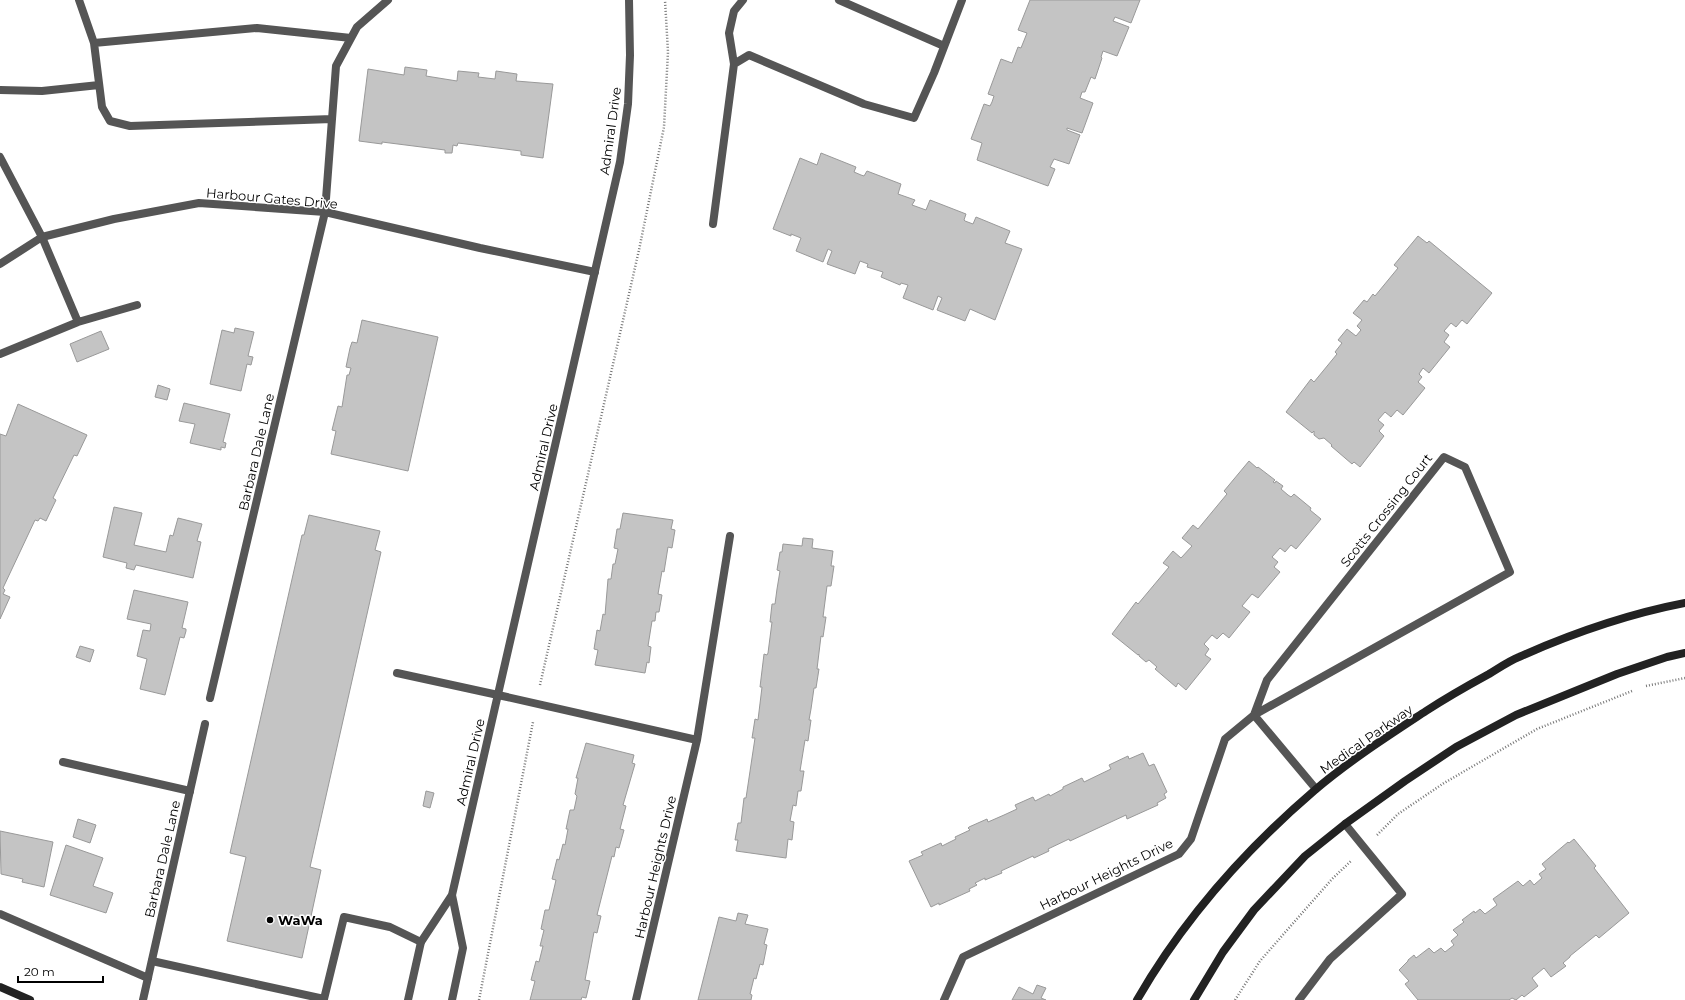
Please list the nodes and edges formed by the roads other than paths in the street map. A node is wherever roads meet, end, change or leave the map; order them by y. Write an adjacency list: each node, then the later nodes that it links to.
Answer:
1 (80, 0): 8 (street)
2 (388, 0): 7 (street)
3 (629, 0): 19 (street, Admiral Drive)
4 (743, 0): 10 (street)
5 (839, 0): 9 (street)
6 (962, 0): 9 (street)
7 (350, 38): 8 (street); 13 (street)
8 (94, 43): 11 (street)
9 (944, 46): 10 (street)
10 (734, 64): 16 (street)
11 (99, 85): 12 (street); 13 (street)
12 (0, 90)
13 (332, 119): 15 (street)
14 (0, 157): 17 (street)
15 (325, 212): 17 (street, Harbour Gates Drive); 19 (street, Harbour Gates Drive); 28 (street, Barbara Dale Lane)
16 (713, 224)
17 (42, 237): 18 (street, Harbour Gates Drive); 21 (street)
18 (0, 264)
19 (595, 272): 27 (street, Admiral Drive)
20 (137, 305): 21 (street)
21 (78, 322): 22 (street)
22 (0, 354)
23 (730, 536): 31 (street, Harbour Heights Drive)
24 (1685, 602): 33 (main road, Medical Parkway)
25 (1685, 653): 35 (main road)
26 (397, 673): 27 (street)
27 (498, 695): 31 (street); 36 (street, Admiral Drive)
28 (210, 698)
29 (1254, 715): 29 (street, Scotts Crossing Court); 33 (street); 47 (street, Harbour Heights Drive)
30 (204, 724): 34 (street, Barbara Dale Lane)
31 (697, 740): 46 (street, Harbour Heights Drive)
32 (63, 762): 34 (street)
33 (1316, 789): 48 (main road, Medical Parkway)
34 (190, 791): 39 (street, Barbara Dale Lane)
35 (1345, 824): 49 (main road); 50 (street)
36 (452, 895): 38 (street, Admiral Drive); 45 (street, Admiral Drive)
37 (0, 914): 40 (street)
38 (421, 942): 39 (street); 44 (street, Admiral Drive)
39 (152, 961): 40 (street, Barbara Dale Lane)
40 (148, 978): 43 (street, Barbara Dale Lane)
41 (0, 987): 42 (main road)
42 (30, 1000)
43 (143, 1000)
44 (408, 1000)
45 (452, 1000)
46 (636, 1000)
47 (944, 1000)
48 (1137, 1000)
49 (1194, 1000)
50 (1299, 1000)

